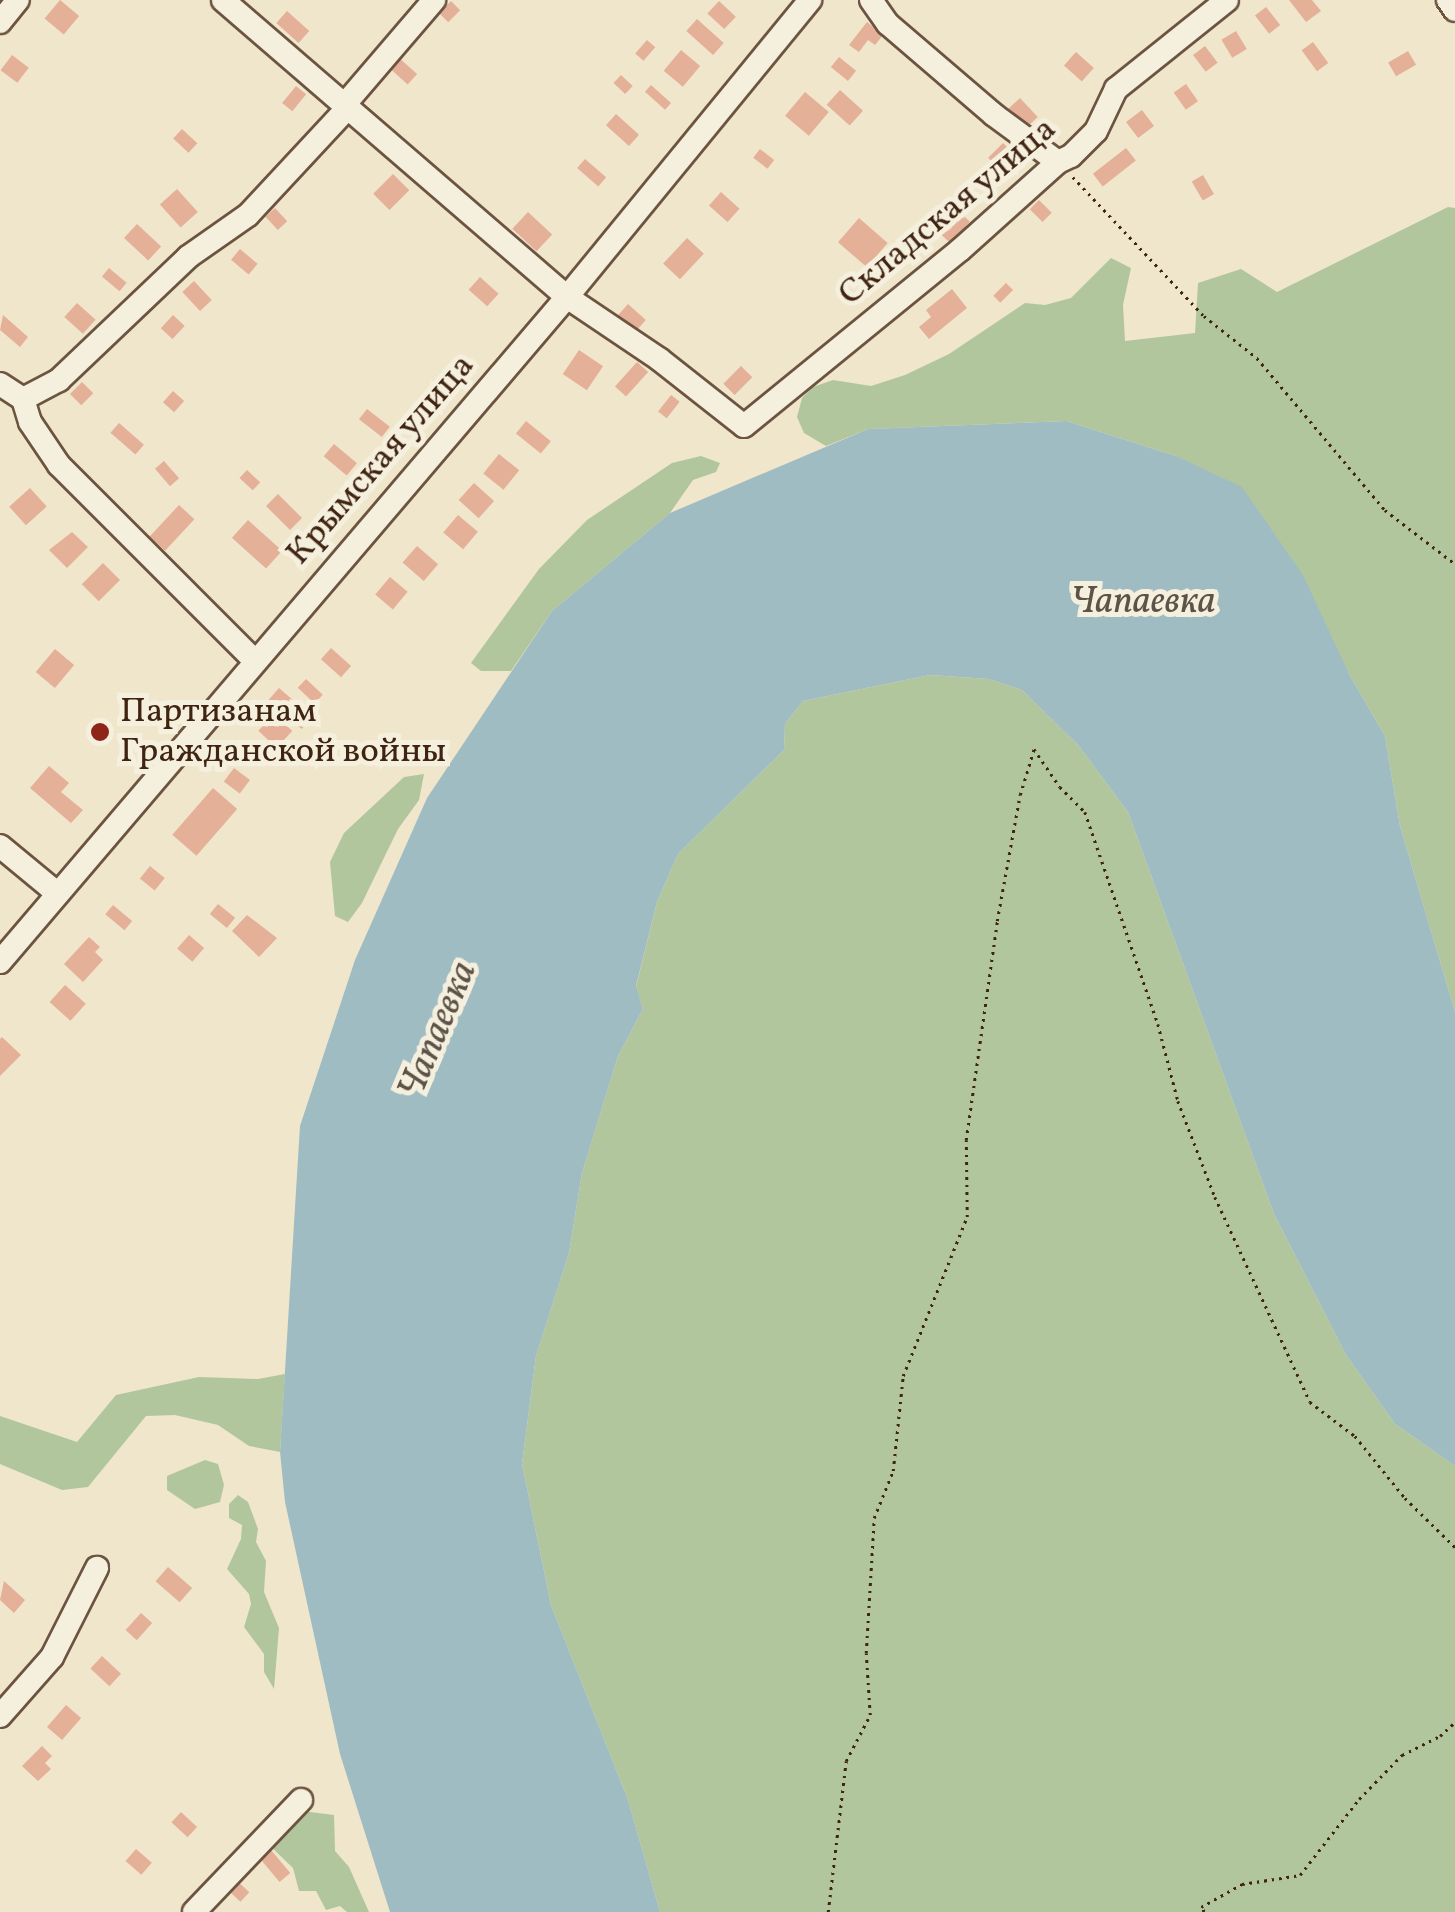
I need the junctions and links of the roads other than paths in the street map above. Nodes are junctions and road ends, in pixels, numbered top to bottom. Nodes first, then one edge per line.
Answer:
1 (18, 0) edge
2 (223, 0) edge
3 (434, 0) edge
4 (810, 0) edge
5 (871, 0) edge
6 (1227, 0) edge
7 (1448, 0) edge
8 (1455, 10) edge
9 (0, 22) edge
10 (345, 104) junction
11 (1058, 162) junction
12 (567, 297) junction
13 (0, 384) edge
14 (23, 399) junction
15 (254, 660) junction
16 (0, 846) edge
17 (58, 894) junction
18 (0, 962) edge
19 (97, 1568) dead end
20 (0, 1716) edge
21 (302, 1800) dead end
22 (194, 1912) edge

1 - 9 street
2 - 10 street
3 - 10 street
4 - 12 street, Крымская улица
5 - 11 street
6 - 11 street, Складская улица
7 - 8 street
10 - 12 street
10 - 14 street
11 - 12 street, Складская улица
12 - 15 street, Крымская улица
13 - 14 street
14 - 15 street
15 - 17 street, Крымская улица
16 - 17 street
17 - 18 street, Крымская улица
19 - 20 street
21 - 22 street

